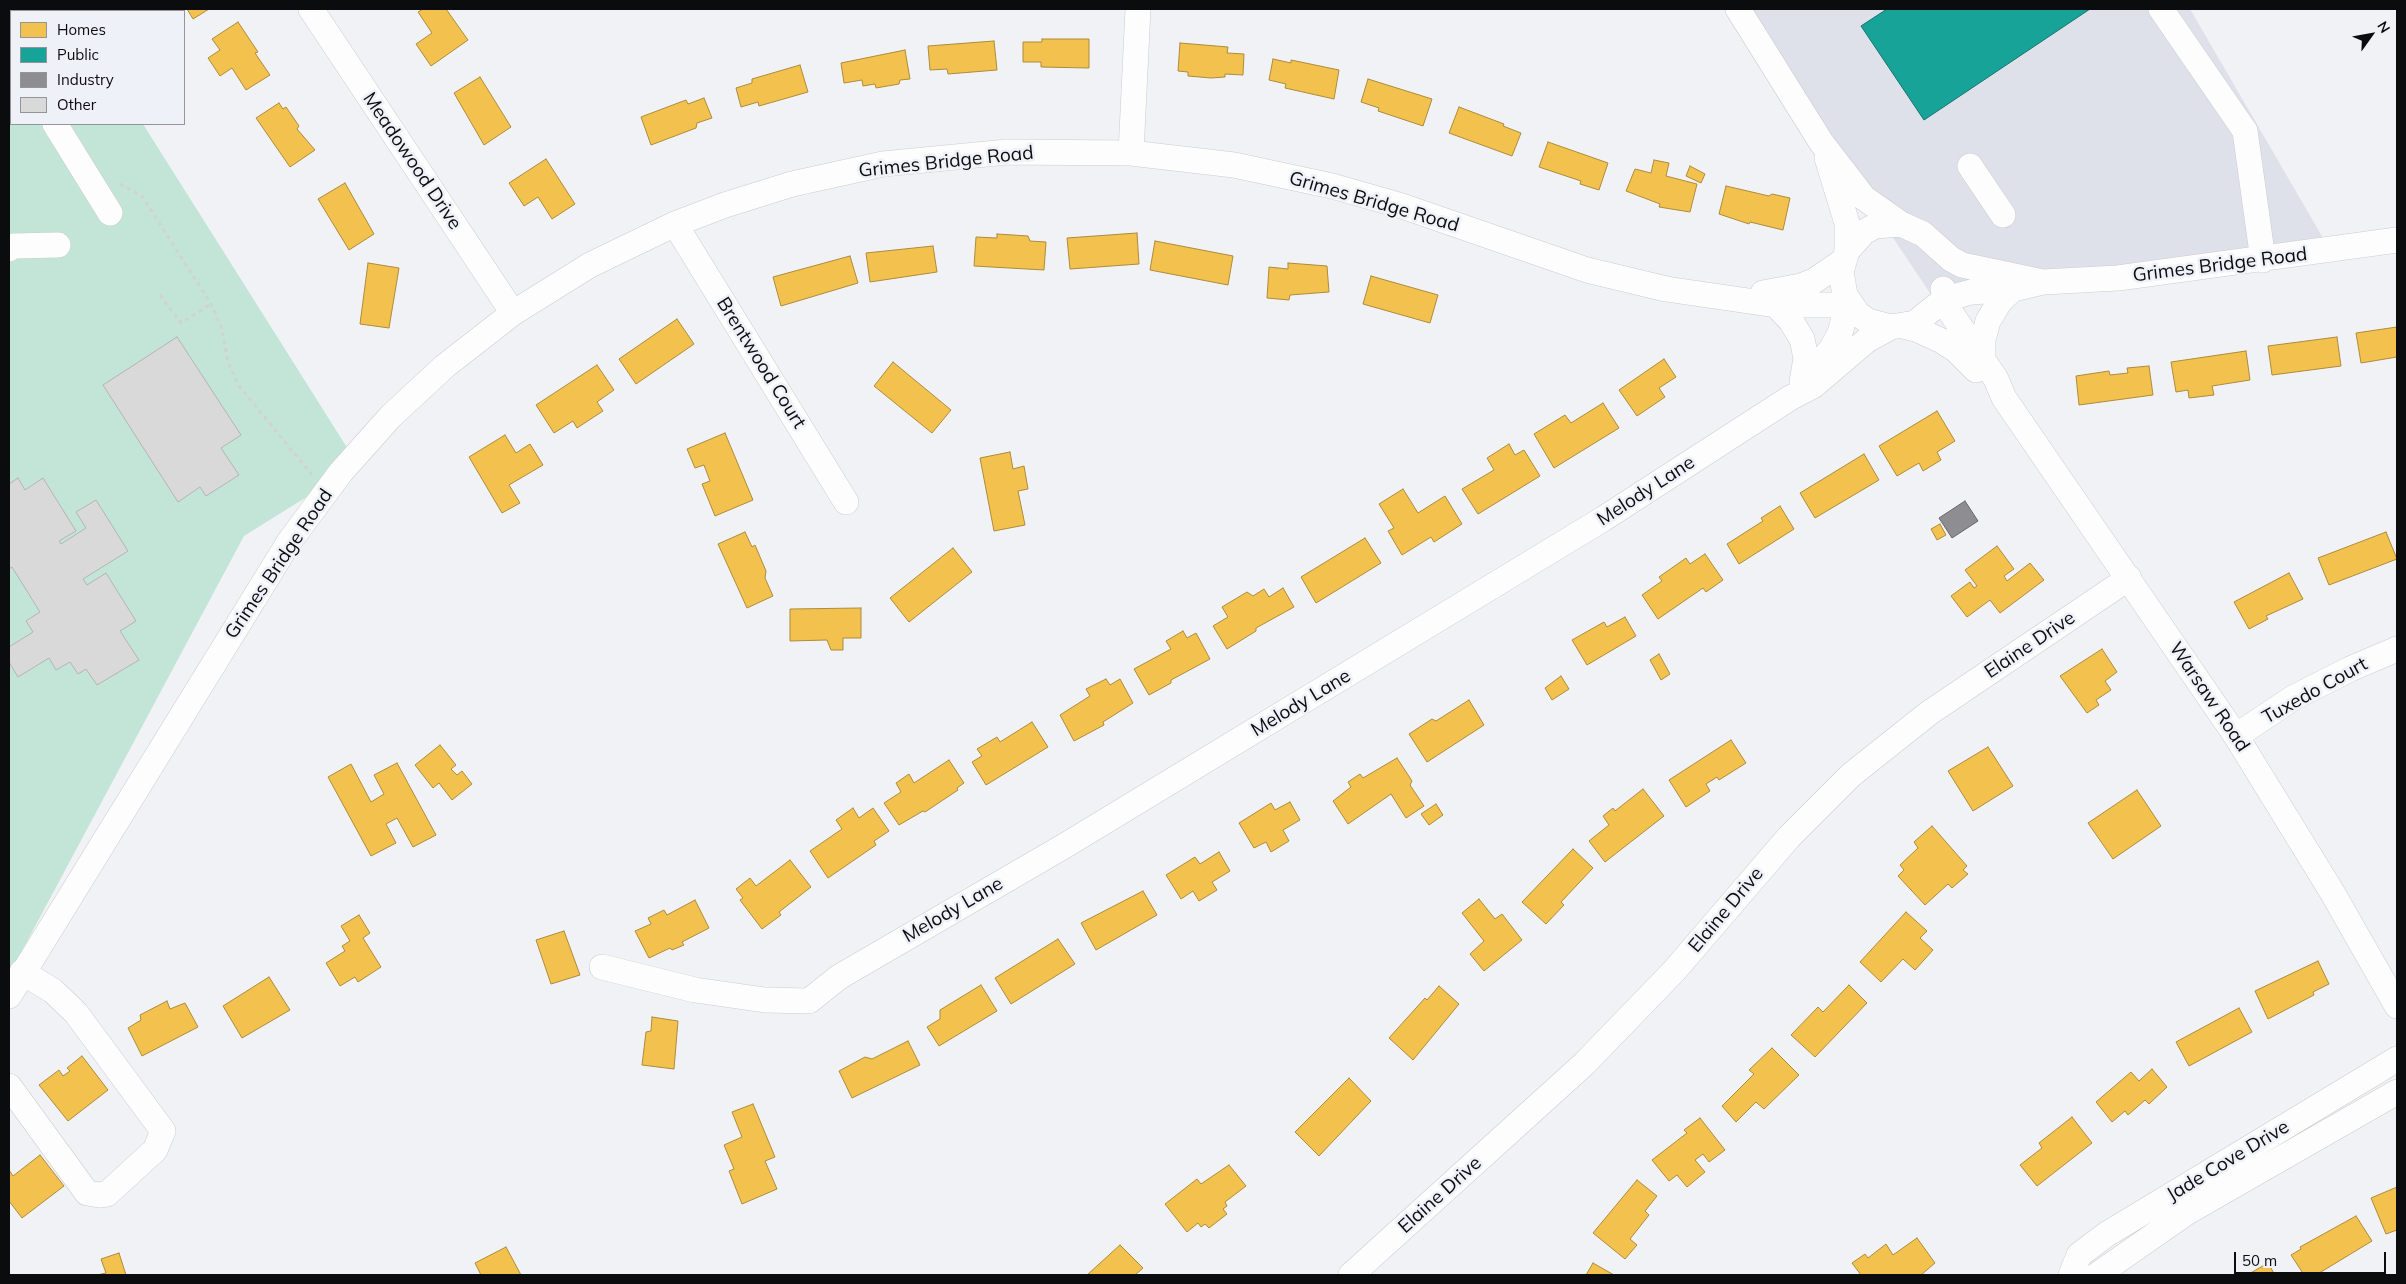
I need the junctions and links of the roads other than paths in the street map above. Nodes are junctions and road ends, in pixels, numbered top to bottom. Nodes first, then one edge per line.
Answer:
1 (311, 9) edge
2 (1138, 9) edge
3 (2160, 9) edge
4 (1743, 10) edge
5 (56, 125) edge
6 (1821, 142) junction
7 (1131, 153) junction
8 (1970, 166) dead end
9 (110, 213) dead end
10 (2003, 215) dead end
11 (675, 224) junction
12 (1901, 224) junction
13 (2397, 240) edge
14 (1932, 242) junction
15 (58, 245) dead end
16 (9, 249) edge
17 (1845, 256) junction
18 (2263, 260) junction
19 (2043, 282) junction
20 (2013, 288) junction
21 (1736, 298) junction
22 (1941, 298) junction
23 (1776, 305) junction
24 (1849, 306) junction
25 (513, 313) junction
26 (1897, 327) junction
27 (1983, 361) junction
28 (1796, 390) junction
29 (2004, 398) junction
30 (846, 502) dead end
31 (2129, 578) junction
32 (2397, 649) edge
33 (2236, 736) junction
34 (602, 967) dead end
35 (22, 972) junction
36 (9, 996) edge
37 (2397, 1006) edge
38 (2397, 1059) edge
39 (9, 1086) edge
40 (2397, 1092) edge
41 (2228, 1161) junction
42 (2240, 1182) junction
43 (2154, 1205) junction
44 (2167, 1226) junction
45 (1351, 1275) edge
46 (2071, 1275) edge
47 (2097, 1275) edge

1 - 25 street, Meadowood Drive
2 - 7 street
3 - 18 street
4 - 6 street
5 - 9 street
6 - 12 street
6 - 17 street
7 - 11 street, Grimes Bridge Road
7 - 21 street, Grimes Bridge Road
8 - 10 street
11 - 25 street, Grimes Bridge Road
11 - 30 street, Brentwood Court
12 - 14 street, Grimes Bridge Road
12 - 17 street, Grimes Bridge Road
13 - 18 street, Grimes Bridge Road
14 - 19 street, Grimes Bridge Road
14 - 22 street, Grimes Bridge Road
15 - 16 street
17 - 21 street, Grimes Bridge Road
17 - 24 street
18 - 19 street, Grimes Bridge Road
19 - 20 street, Grimes Bridge Road
20 - 22 street, Grimes Bridge Road
20 - 27 street
21 - 23 street, Grimes Bridge Road
22 - 26 street, Grimes Bridge Road
22 - 27 street, Warsaw Road
23 - 24 street, Grimes Bridge Road
23 - 28 street
24 - 26 street, Grimes Bridge Road
24 - 28 street, Melody Lane
25 - 35 street, Grimes Bridge Road
26 - 28 street, Melody Lane
26 - 29 street, Warsaw Road
27 - 29 street, Warsaw Road
28 - 34 street, Melody Lane
29 - 31 street, Warsaw Road
31 - 33 street, Warsaw Road
31 - 45 street, Elaine Drive
32 - 33 street, Tuxedo Court
33 - 37 street, Warsaw Road
35 - 36 street, Grimes Bridge Road
35 - 39 street
38 - 41 street, Jade Cove Drive
40 - 42 street, Jade Cove Drive
41 - 42 street
41 - 43 street, Jade Cove Drive
42 - 44 street, Jade Cove Drive
43 - 44 street
43 - 46 street, Jade Cove Drive
44 - 47 street, Jade Cove Drive

